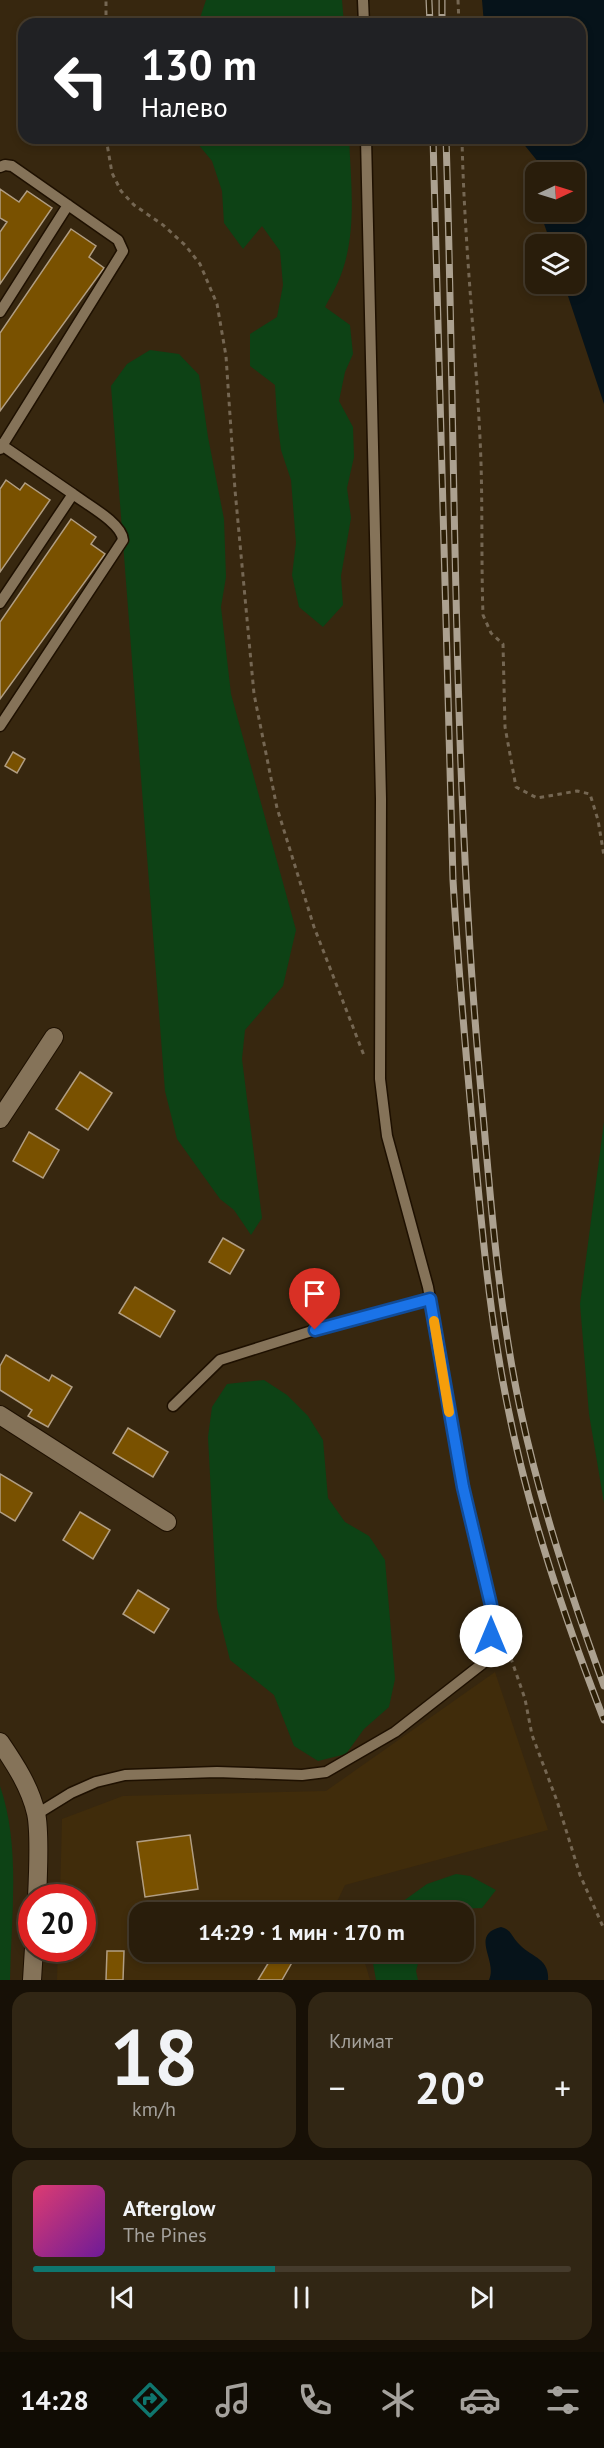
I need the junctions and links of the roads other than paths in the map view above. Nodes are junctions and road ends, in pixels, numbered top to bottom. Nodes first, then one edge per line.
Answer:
1 (363, 0) edge
2 (364, 18) edge
3 (366, 144) edge
4 (0, 167) edge
5 (68, 205) junction
6 (0, 312) edge
7 (1, 446) edge
8 (73, 494) junction
9 (0, 603) edge
10 (0, 726) edge
11 (54, 1036) dead end
12 (0, 1119) edge
13 (430, 1299) junction
14 (172, 1406) dead end
15 (0, 1415) edge
16 (167, 1522) dead end
17 (0, 1742) edge
18 (37, 1814) junction
19 (37, 1884) edge
20 (33, 1962) edge
21 (32, 1980) edge

1 - 2 lane
3 - 13 lane
4 - 5 lane
5 - 6 lane
5 - 7 lane
7 - 8 lane
8 - 9 lane
8 - 10 lane
11 - 12 street
13 - 14 lane
13 - 18 lane
15 - 16 street
17 - 18 street
18 - 19 street
20 - 21 street

